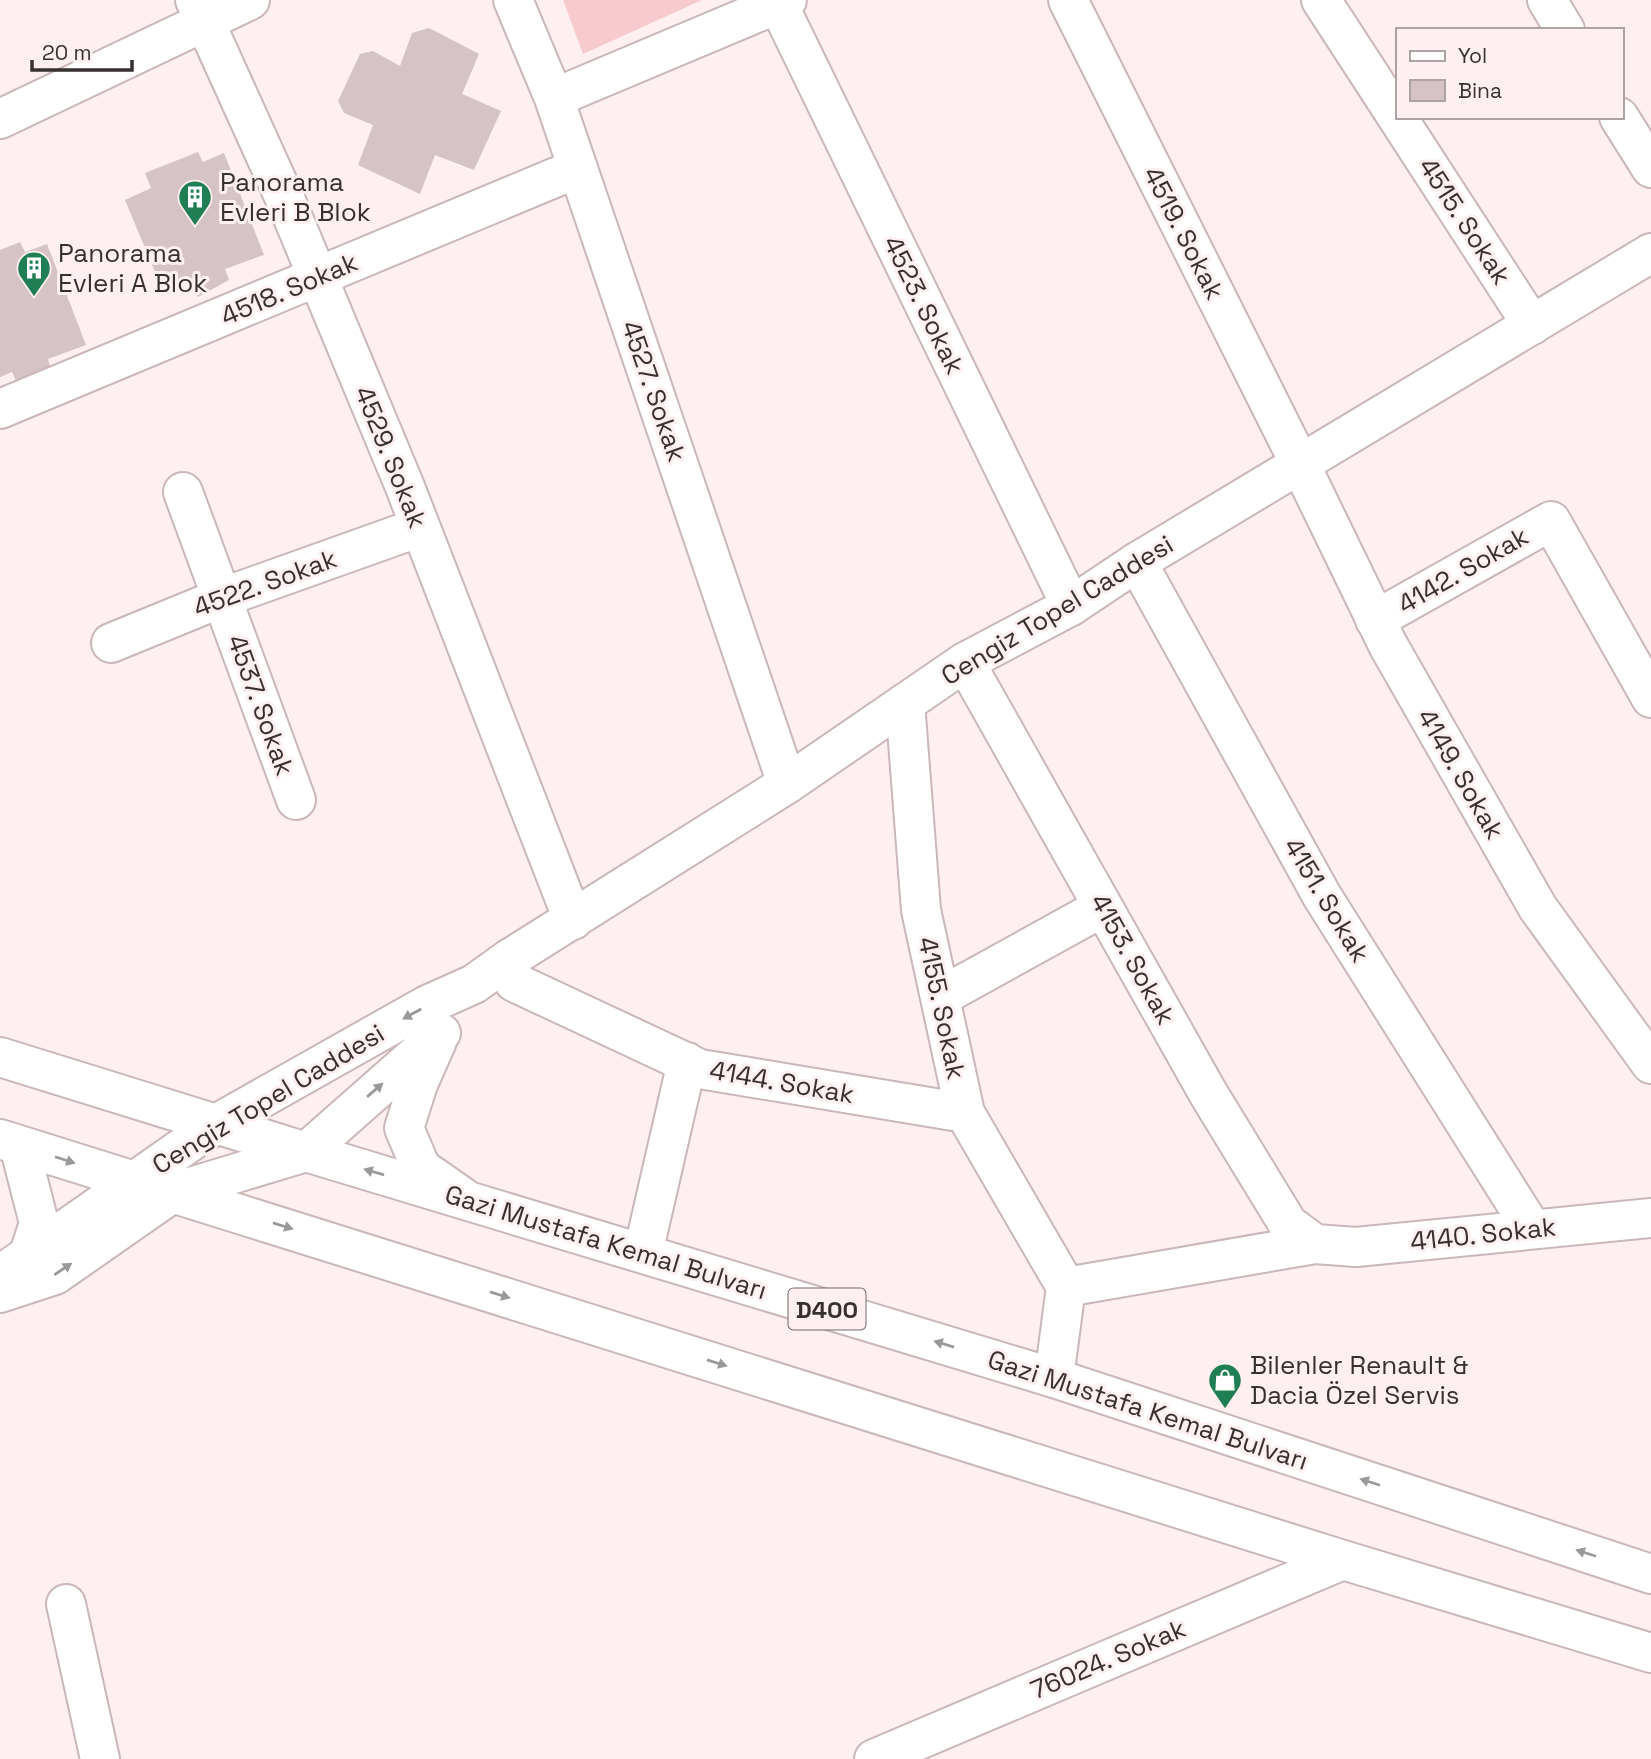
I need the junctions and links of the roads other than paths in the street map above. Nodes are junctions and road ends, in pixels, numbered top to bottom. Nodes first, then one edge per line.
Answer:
1 (250, 0) edge
2 (513, 0) edge
3 (1068, 0) edge
4 (1321, 0) edge
5 (1547, 0) edge
6 (782, 2) edge
7 (199, 11) edge
8 (1564, 28) edge
9 (554, 98) junction
10 (1396, 115) edge
11 (0, 119) edge
12 (1398, 119) edge
13 (1620, 119) edge
14 (578, 168) junction
15 (1651, 169) edge
16 (1651, 253) edge
17 (317, 277) junction
18 (1532, 325) junction
19 (0, 409) edge
20 (1301, 466) junction
21 (183, 492) dead end
22 (419, 527) junction
23 (1137, 562) junction
24 (221, 598) junction
25 (1071, 606) junction
26 (1376, 620) junction
27 (111, 642) dead end
28 (965, 662) junction
29 (1651, 698) edge
30 (905, 703) junction
31 (787, 784) junction
32 (296, 800) dead end
33 (1103, 907) junction
34 (573, 920) junction
35 (509, 959) junction
36 (474, 984) junction
37 (940, 997) junction
38 (441, 1033) junction
39 (0, 1057) edge
40 (687, 1062) junction
41 (1651, 1064) edge
42 (965, 1113) junction
43 (216, 1124) junction
44 (9, 1142) edge
45 (306, 1152) junction
46 (132, 1182) junction
47 (174, 1192) junction
48 (466, 1199) junction
49 (1651, 1218) edge
50 (1532, 1229) junction
51 (1315, 1244) junction
52 (643, 1253) junction
53 (14, 1265) edge
54 (1066, 1287) junction
55 (0, 1293) edge
56 (1054, 1378) junction
57 (1343, 1560) junction
58 (1651, 1574) edge
59 (66, 1604) dead end
60 (1651, 1653) edge
61 (100, 1759) edge
62 (874, 1759) edge

1 - 7 main road
2 - 9 main road, 4527. Sokak
3 - 20 main road, 4519. Sokak
4 - 10 main road, 4515. Sokak
5 - 8 main road
6 - 9 main road
6 - 25 main road, 4523. Sokak
7 - 11 main road
7 - 17 main road, 4529. Sokak
9 - 14 main road, 4527. Sokak
12 - 18 main road, 4515. Sokak
13 - 15 main road
14 - 17 main road, 4518. Sokak
14 - 31 main road, 4527. Sokak
16 - 18 main road, Cengiz Topel Caddesi
17 - 19 main road, 4518. Sokak
17 - 22 main road, 4529. Sokak
18 - 20 main road, Cengiz Topel Caddesi
20 - 23 main road, Cengiz Topel Caddesi
20 - 26 main road, 4149. Sokak
21 - 24 main road, 4537. Sokak
22 - 24 main road, 4522. Sokak
22 - 34 main road, 4529. Sokak
23 - 25 main road, Cengiz Topel Caddesi
23 - 50 main road, 4151. Sokak
24 - 27 main road, 4522. Sokak
24 - 32 main road, 4537. Sokak
25 - 28 main road, Cengiz Topel Caddesi
26 - 29 main road, 4142. Sokak
26 - 41 main road, 4149. Sokak
28 - 30 main road, Cengiz Topel Caddesi
28 - 33 main road, 4153. Sokak
30 - 31 main road, Cengiz Topel Caddesi
30 - 37 main road, 4155. Sokak
31 - 34 main road, Cengiz Topel Caddesi
33 - 37 main road
33 - 51 main road, 4153. Sokak
34 - 35 main road, Cengiz Topel Caddesi
35 - 36 main road, Cengiz Topel Caddesi
35 - 40 main road, 4144. Sokak
36 - 38 main road, Cengiz Topel Caddesi
36 -> 43 main road, Cengiz Topel Caddesi
37 - 42 main road, 4155. Sokak
45 -> 38 main road, Cengiz Topel Caddesi
38 - 48 main road, Cengiz Topel Caddesi
39 - 43 main road, Gazi Mustafa Kemal Bulvarı / D400
40 - 42 main road, 4144. Sokak
40 - 52 main road
42 - 54 main road, 4155. Sokak
43 - 45 main road, Gazi Mustafa Kemal Bulvarı / D400
43 - 46 main road, Cengiz Topel Caddesi
44 -> 46 main road
44 - 53 main road
45 - 47 main road, Cengiz Topel Caddesi
48 -> 45 main road, Gazi Mustafa Kemal Bulvarı / D400
46 - 47 main road
46 - 53 main road, Cengiz Topel Caddesi
55 -> 47 main road, Cengiz Topel Caddesi
47 -> 57 main road
48 - 52 main road, Gazi Mustafa Kemal Bulvarı / D400
49 - 50 main road, 4140. Sokak
50 - 51 main road, 4140. Sokak
51 - 54 main road
56 -> 52 main road, Gazi Mustafa Kemal Bulvarı / D400
54 - 56 main road
58 -> 56 main road, Gazi Mustafa Kemal Bulvarı / D400
57 - 60 main road
57 - 62 main road, 76024. Sokak
59 - 61 main road

